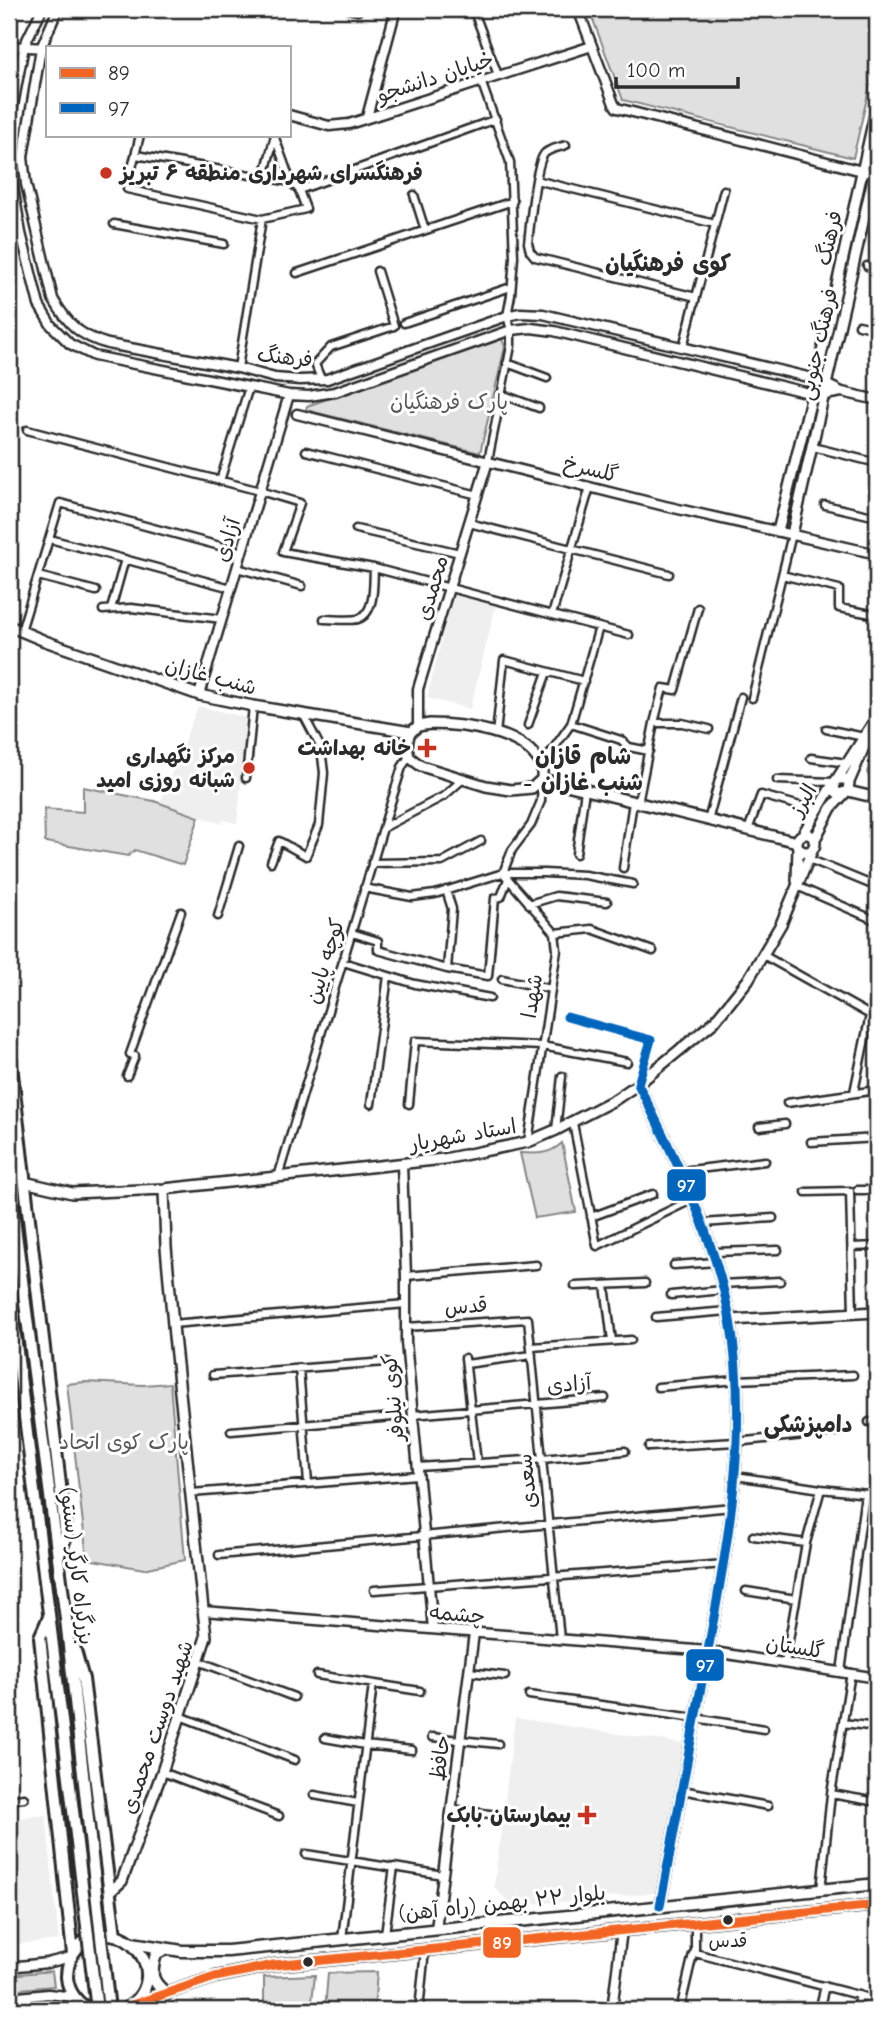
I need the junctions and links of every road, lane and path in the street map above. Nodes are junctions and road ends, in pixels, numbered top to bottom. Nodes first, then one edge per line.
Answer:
1 (41, 9) edge
2 (58, 9) edge
3 (348, 9) edge
4 (396, 9) edge
5 (473, 9) edge
6 (578, 9) edge
7 (358, 11) dead end
8 (9, 46) edge
9 (24, 46) junction
10 (592, 46) junction
11 (44, 48) edge
12 (498, 75) junction
13 (481, 81) junction
14 (877, 105) edge
15 (290, 115) edge
16 (367, 117) junction
17 (496, 120) junction
18 (9, 127) edge
19 (140, 136) edge
20 (274, 136) edge
21 (566, 145) dead end
22 (136, 155) junction
23 (877, 161) edge
24 (9, 164) edge
25 (862, 172) junction
26 (874, 174) junction
27 (264, 177) junction
28 (536, 180) junction
29 (291, 182) junction
30 (299, 190) junction
31 (724, 190) dead end
32 (414, 195) dead end
33 (513, 201) junction
34 (262, 219) junction
35 (114, 224) dead end
36 (715, 224) junction
37 (425, 230) junction
38 (224, 244) dead end
39 (867, 265) dead end
40 (877, 268) edge
41 (377, 271) dead end
42 (297, 273) dead end
43 (512, 287) junction
44 (696, 297) junction
45 (507, 316) junction
46 (404, 323) dead end
47 (859, 324) dead end
48 (877, 329) edge
49 (511, 330) junction
50 (640, 337) junction
51 (92, 340) junction
52 (683, 347) junction
53 (637, 351) junction
54 (86, 353) junction
55 (508, 363) junction
56 (238, 368) junction
57 (547, 377) dead end
58 (321, 379) junction
59 (816, 379) junction
60 (828, 383) junction
61 (249, 387) junction
62 (842, 392) junction
63 (501, 394) junction
64 (813, 394) junction
65 (289, 395) junction
66 (825, 395) junction
67 (877, 400) edge
68 (539, 408) dead end
69 (297, 414) dead end
70 (27, 430) dead end
71 (813, 447) junction
72 (306, 451) dead end
73 (488, 461) junction
74 (877, 463) edge
75 (220, 481) junction
76 (590, 487) junction
77 (260, 491) junction
78 (478, 495) junction
79 (825, 505) dead end
80 (877, 517) edge
81 (469, 523) junction
82 (356, 529) dead end
83 (778, 531) junction
84 (792, 534) junction
85 (50, 539) junction
86 (571, 550) junction
87 (242, 552) junction
88 (460, 553) junction
89 (877, 554) edge
90 (125, 559) junction
91 (237, 568) junction
92 (374, 568) junction
93 (669, 575) dead end
94 (782, 575) junction
95 (38, 576) junction
96 (302, 586) dead end
97 (231, 588) junction
98 (450, 589) junction
99 (96, 591) dead end
100 (698, 608) dead end
101 (552, 615) junction
102 (877, 615) edge
103 (222, 619) junction
104 (324, 619) dead end
105 (9, 626) edge
106 (600, 627) junction
107 (21, 631) junction
108 (629, 635) dead end
109 (547, 672) junction
110 (584, 681) junction
111 (199, 695) junction
112 (741, 697) dead end
113 (752, 698) dead end
114 (253, 706) junction
115 (303, 714) junction
116 (877, 716) edge
117 (654, 723) junction
118 (571, 724) junction
119 (528, 725) dead end
120 (414, 729) junction
121 (709, 729) dead end
122 (826, 729) dead end
123 (496, 734) junction
124 (864, 737) junction
125 (649, 751) junction
126 (410, 757) junction
127 (811, 758) dead end
128 (847, 763) junction
129 (542, 765) junction
130 (246, 778) dead end
131 (462, 779) junction
132 (542, 779) junction
133 (776, 779) dead end
134 (835, 781) junction
135 (848, 788) junction
136 (584, 790) junction
137 (873, 797) edge
138 (636, 803) junction
139 (818, 811) junction
140 (708, 821) junction
141 (383, 828) junction
142 (748, 830) junction
143 (481, 841) dead end
144 (799, 841) junction
145 (814, 844) junction
146 (239, 846) dead end
147 (576, 854) dead end
148 (809, 859) junction
149 (271, 862) dead end
150 (372, 863) junction
151 (623, 868) dead end
152 (505, 876) junction
153 (633, 884) dead end
154 (797, 886) junction
155 (877, 887) edge
156 (364, 888) junction
157 (446, 890) junction
158 (607, 902) dead end
159 (529, 904) junction
160 (181, 912) dead end
161 (218, 916) dead end
162 (877, 921) edge
163 (352, 933) junction
164 (555, 933) junction
165 (653, 951) dead end
166 (763, 955) junction
167 (343, 962) junction
168 (447, 969) junction
169 (388, 976) junction
170 (502, 979) dead end
171 (551, 989) junction
172 (490, 998) dead end
173 (568, 1017) dead end
174 (542, 1046) junction
175 (9, 1048) edge
176 (627, 1062) dead end
177 (127, 1076) dead end
178 (562, 1076) dead end
179 (638, 1084) junction
180 (877, 1090) edge
181 (854, 1092) junction
182 (787, 1103) dead end
183 (371, 1104) dead end
184 (409, 1104) dead end
185 (573, 1123) junction
186 (785, 1125) dead end
187 (759, 1127) dead end
188 (556, 1130) junction
189 (877, 1138) edge
190 (528, 1142) junction
191 (811, 1142) dead end
192 (765, 1161) dead end
193 (402, 1164) junction
194 (682, 1171) junction
195 (278, 1177) junction
196 (9, 1180) edge
197 (24, 1182) junction
198 (164, 1189) junction
199 (857, 1190) dead end
200 (877, 1190) edge
201 (806, 1192) dead end
202 (653, 1194) dead end
203 (693, 1199) junction
204 (591, 1217) junction
205 (773, 1218) dead end
206 (703, 1223) junction
207 (877, 1246) edge
208 (852, 1247) junction
209 (778, 1250) dead end
210 (714, 1257) junction
211 (536, 1265) dead end
212 (674, 1265) dead end
213 (406, 1276) junction
214 (780, 1281) dead end
215 (645, 1283) dead end
216 (605, 1285) junction
217 (9, 1286) edge
218 (575, 1286) dead end
219 (722, 1287) junction
220 (671, 1295) dead end
221 (406, 1304) junction
222 (877, 1312) edge
223 (853, 1314) junction
224 (729, 1315) junction
225 (656, 1317) dead end
226 (528, 1319) joint
227 (173, 1324) junction
228 (406, 1327) junction
229 (631, 1340) dead end
230 (612, 1341) junction
231 (531, 1347) junction
232 (532, 1355) junction
233 (386, 1362) dead end
234 (299, 1368) junction
235 (213, 1375) dead end
236 (853, 1375) dead end
237 (737, 1380) junction
238 (658, 1387) dead end
239 (605, 1398) dead end
240 (537, 1404) junction
241 (471, 1410) junction
242 (413, 1415) junction
243 (393, 1417) dead end
244 (869, 1422) dead end
245 (877, 1423) edge
246 (304, 1425) junction
247 (231, 1431) dead end
248 (843, 1431) dead end
249 (736, 1442) junction
250 (649, 1447) dead end
251 (625, 1451) dead end
252 (542, 1459) junction
253 (477, 1463) junction
254 (418, 1471) junction
255 (736, 1476) junction
256 (308, 1483) junction
257 (821, 1489) junction
258 (191, 1493) junction
259 (865, 1494) junction
260 (877, 1495) edge
261 (732, 1507) junction
262 (549, 1524) junction
263 (424, 1536) junction
264 (753, 1536) dead end
265 (806, 1543) junction
266 (219, 1555) dead end
267 (58, 1560) junction
268 (724, 1564) junction
269 (554, 1577) junction
270 (429, 1587) junction
271 (374, 1590) dead end
272 (746, 1591) dead end
273 (796, 1599) junction
274 (203, 1611) junction
275 (50, 1614) junction
276 (65, 1619) junction
277 (433, 1629) junction
278 (474, 1633) junction
279 (560, 1639) junction
280 (708, 1651) junction
281 (198, 1661) junction
282 (785, 1663) junction
283 (469, 1672) junction
284 (841, 1672) junction
285 (851, 1674) junction
286 (317, 1675) dead end
287 (505, 1676) dead end
288 (877, 1678) edge
289 (373, 1684) junction
290 (420, 1691) dead end
291 (529, 1695) dead end
292 (294, 1697) dead end
293 (180, 1716) junction
294 (695, 1718) junction
295 (843, 1723) junction
296 (877, 1727) edge
297 (764, 1729) dead end
298 (432, 1737) dead end
299 (325, 1738) dead end
300 (460, 1740) junction
301 (498, 1744) dead end
302 (365, 1745) junction
303 (412, 1750) dead end
304 (295, 1760) dead end
305 (162, 1772) junction
306 (682, 1790) junction
307 (831, 1794) junction
308 (314, 1795) dead end
309 (24, 1798) dead end
310 (9, 1800) edge
311 (877, 1802) edge
312 (358, 1803) junction
313 (768, 1806) dead end
314 (451, 1809) junction
315 (497, 1815) dead end
316 (279, 1816) dead end
317 (306, 1854) dead end
318 (351, 1861) junction
319 (392, 1867) junction
320 (443, 1875) junction
321 (877, 1884) edge
322 (65, 1886) junction
323 (821, 1889) junction
324 (110, 1892) junction
325 (877, 1905) edge
326 (660, 1906) junction
327 (695, 1923) junction
328 (436, 1929) junction
329 (622, 1930) junction
330 (384, 1934) junction
331 (115, 1935) junction
332 (342, 1939) junction
333 (132, 1942) junction
334 (165, 1948) junction
335 (425, 1950) junction
336 (695, 1953) junction
337 (72, 1955) junction
338 (9, 1967) edge
339 (825, 1986) junction
340 (167, 1994) junction
341 (859, 1995) junction
342 (9, 1998) edge
343 (877, 2000) edge
344 (77, 2003) edge
345 (128, 2008) edge
346 (94, 2010) edge
347 (110, 2010) edge
348 (419, 2010) edge
349 (612, 2010) edge
350 (680, 2010) edge
351 (819, 2010) edge
352 (856, 2010) edge

1 - 9 street
2 - 11 street, فرهنگ
3 - 7 street
4 - 16 street
5 - 12 street
6 - 10 street
8 - 9 street
9 - 11 street
9 - 18 street
10 - 12 street, خیابان دانشجو
10 - 25 street
11 - 51 street, فرهنگ
12 - 13 street, خیابان دانشجو
13 - 16 street, خیابان دانشجو
13 - 17 street
14 - 25 main road, فرهنگ
15 - 16 street, خیابان دانشجو
17 - 30 street
17 - 33 street
19 - 22 street
20 - 27 street
20 - 29 street
21 - 28 street
22 - 27 street
22 - 34 street
23 - 26 main road, فرهنگ جنوبی
24 - 54 street, فرهنگ
25 - 26 street
25 - 59 main road, فرهنگ
26 - 60 main road, فرهنگ جنوبی
27 - 29 street
28 - 36 street
28 - 44 street
29 - 30 street
30 - 34 street
31 - 36 street
32 - 37 street
33 - 37 street
33 - 43 street
34 - 56 street
35 - 38 street
36 - 44 street
37 - 42 street
39 - 40 street
41 - 58 street
43 - 45 street
43 - 46 street
44 - 52 street
45 - 49 street
45 - 50 street, فرهنگ
45 - 58 street, فرهنگ
47 - 48 street
49 - 53 street, فرهنگ
49 - 55 street
49 - 65 street, فرهنگ
50 - 52 street, فرهنگ
50 - 53 street
51 - 54 street
51 - 56 street, فرهنگ
52 - 59 street, فرهنگ
53 - 64 street, فرهنگ
54 - 61 street, فرهنگ
55 - 57 street
55 - 63 street
56 - 58 street, فرهنگ
59 - 60 street, فرهنگ
59 - 64 main road, فرهنگ
60 - 62 street, فرهنگ
60 - 66 main road, فرهنگ جنوبی
61 - 65 street, فرهنگ
61 - 75 street
62 - 66 street, فرهنگ
62 - 67 street
63 - 68 street
63 - 73 street
64 - 66 street, فرهنگ
64 - 83 main road, فرهنگ
65 - 77 street, آزادی
66 - 71 main road, فرهنگ جنوبی
69 - 73 street, گلسرخ
70 - 75 street
71 - 74 street
71 - 84 main road, فرهنگ جنوبی
72 - 78 street
73 - 76 street, گلسرخ
73 - 78 street, محمدی
75 - 77 street
76 - 83 street, گلسرخ
76 - 86 street
77 - 87 street, آزادی
77 - 92 street
78 - 81 street, محمدی
79 - 80 street
81 - 86 street
81 - 88 street, محمدی
82 - 88 street
83 - 84 street, گلسرخ
84 - 89 street, گلسرخ
84 - 94 street
85 - 87 street
85 - 90 street
85 - 95 street
86 - 93 street
86 - 101 street
87 - 91 street, آزادی
88 - 98 street, محمدی
90 - 97 street
90 - 103 street
91 - 96 street
91 - 97 street, آزادی
92 - 98 street
92 - 104 street
94 - 102 street
94 - 113 street
95 - 99 street
95 - 107 street
97 - 103 street, آزادی
98 - 101 street
98 - 120 street, محمدی
100 - 117 street
101 - 106 street
103 - 111 street, آزادی
105 - 107 main road, شنب غازان
106 - 108 street
106 - 110 street
107 - 111 main road, شنب غازان
109 - 110 street
109 - 119 street
109 - 123 street
110 - 118 street
111 - 114 main road, شنب غازان
112 - 140 street
114 - 115 main road, شنب غازان
114 - 130 street
115 - 120 main road, شنب غازان
115 - 149 street
116 - 124 main road, البرز
116 - 135 main road, البرز
117 - 121 street
117 - 125 street
118 - 125 street
118 - 129 street
120 - 123 main road, شنب غازان
120 - 126 main road
122 - 124 street
123 - 129 main road, شنب غازان
124 - 128 main road, البرز
125 - 138 street
126 - 131 main road
126 - 141 street, کوچه پایین
127 - 128 street
128 - 134 main road, البرز
129 - 132 main road
131 - 132 main road
131 - 141 street
132 - 136 main road
132 - 152 street
133 - 134 street
134 - 135 main road
134 - 135 main road
134 - 139 main road, البرز
135 - 137 main road
135 - 145 main road, البرز
136 - 138 main road
136 - 147 street
138 - 140 main road
138 - 151 street
139 - 142 street
139 - 144 main road, البرز
140 - 142 main road
141 - 150 street, کوچه پایین
142 - 144 main road
143 - 150 street
144 - 145 main road
144 - 145 main road
144 - 154 main road, استاد شهریار
145 - 148 main road, استاد شهریار
146 - 161 street
148 - 154 main road, استاد شهریار
148 - 155 street
150 - 156 street, کوچه پایین
152 - 153 street
152 - 157 street
152 - 159 street
152 - 168 street
154 - 162 street
154 - 166 main road, استاد شهریار
156 - 157 street
156 - 163 street, کوچه پایین
157 - 168 street
158 - 159 street
159 - 164 street
160 - 177 street
163 - 167 street, کوچه پایین
163 - 168 street
164 - 165 street
164 - 171 street, شهدا
166 - 179 main road, استاد شهریار
166 - 181 street
167 - 169 street
167 - 195 street, کوچه پایین
169 - 172 street
169 - 183 street
170 - 171 street
171 - 174 street, شهدا
173 - 179 street
174 - 176 street
174 - 184 street
174 - 190 street, شهدا
175 - 197 highway
178 - 188 street
179 - 185 main road, استاد شهریار
179 - 194 main road
180 - 181 street
181 - 182 street
185 - 188 main road, استاد شهریار
185 - 204 street
186 - 187 street
188 - 190 main road, استاد شهریار
189 - 191 street
190 - 193 main road, استاد شهریار
192 - 194 street
193 - 195 main road, استاد شهریار
193 - 213 street, کوی نیلوفر
194 - 203 main road
195 - 198 main road, استاد شهریار
196 - 267 highway, بزرگراه کارگر (سنتو)
197 - 198 main road, استاد شهریار
197 - 267 highway
198 - 227 main road, شهید دوست محمدی
199 - 200 street
201 - 208 street
202 - 204 street
203 - 204 street
203 - 206 main road
205 - 206 street
206 - 210 main road
207 - 208 street
208 - 223 street
209 - 210 street
210 - 212 street
210 - 219 main road
211 - 213 street
213 - 221 street, کوی نیلوفر
214 - 219 street
215 - 216 street
216 - 218 street
216 - 230 street
217 - 275 highway, بزرگراه کارگر (سنتو)
219 - 220 street
219 - 224 main road
221 - 227 street
221 - 228 street, کوی نیلوفر
222 - 223 main road
223 - 224 main road
224 - 225 street
224 - 237 main road
226 - 228 street, قدس
226 - 231 street, سعدی
227 - 258 main road, شهید دوست محمدی
228 - 242 street, کوی نیلوفر
229 - 230 street
230 - 231 street
231 - 232 street, سعدی
232 - 240 street, سعدی
232 - 241 street
233 - 234 street
234 - 235 street
234 - 246 street
236 - 237 street
237 - 238 street
237 - 249 main road
239 - 240 street, آزادی
240 - 241 street, آزادی
240 - 252 street, سعدی
241 - 242 street, آزادی
241 - 253 street
242 - 254 street, کوی نیلوفر
243 - 246 street
244 - 245 street
246 - 247 street
246 - 256 street
248 - 249 street
249 - 250 street
249 - 255 main road
251 - 252 street
252 - 253 street
252 - 262 street, سعدی
253 - 254 street
254 - 256 street
254 - 263 street, کوی نیلوفر
255 - 257 street
255 - 261 main road
256 - 258 street
257 - 259 street
257 - 265 street
258 - 274 main road, شهید دوست محمدی
259 - 260 street
259 - 284 street
261 - 262 street
261 - 268 main road
262 - 263 street
262 - 269 street, سعدی
263 - 266 street
263 - 270 street, کوی نیلوفر
264 - 265 street
265 - 273 street
267 - 276 highway, بزرگراه کارگر (سنتو)
268 - 269 street
268 - 280 main road
269 - 270 street
269 - 279 street, سعدی
270 - 271 street
270 - 277 street, کوی نیلوفر
272 - 273 street
273 - 282 street
274 - 277 street, چشمه
274 - 281 main road, شهید دوست محمدی
275 - 322 highway
275 - 346 highway, بزرگراه کارگر (سنتو), bridge
276 - 324 highway
276 - 347 highway, بزرگراه کارگر (سنتو), bridge
277 - 278 street, چشمه
278 - 279 street, چشمه
278 - 283 street, حافظ
279 - 280 street, چشمه
280 - 282 street, گلستان
280 - 294 main road
281 - 292 street
281 - 293 main road, شهید دوست محمدی
282 - 284 street, گلستان
283 - 287 street
283 - 300 street, حافظ
284 - 285 street, گلستان
285 - 288 street, گلستان
285 - 295 street
286 - 289 street
289 - 290 street
289 - 302 street
291 - 294 street
293 - 304 street
293 - 305 main road, شهید دوست محمدی
294 - 297 street
294 - 306 main road
295 - 296 street
295 - 307 street
298 - 300 street
299 - 302 street
300 - 301 street
300 - 314 street, حافظ
302 - 303 street
302 - 312 street
305 - 316 street
305 - 324 main road, شهید دوست محمدی
306 - 313 street
306 - 326 main road
307 - 311 street
307 - 323 street
308 - 312 street
309 - 310 street
312 - 318 street
314 - 315 street
314 - 320 street, حافظ
317 - 318 street
318 - 319 street
318 - 332 street
319 - 320 street
319 - 330 street
320 - 328 street, حافظ
321 - 323 main road, بلوار ۲۲ بهمن (راه آهن)
322 - 324 highway
322 - 337 highway
323 - 326 main road, بلوار ۲۲ بهمن (راه آهن)
324 - 331 highway
325 - 327 main road, بلوار ۲۲ بهمن (راه آهن)
326 - 328 main road, بلوار ۲۲ بهمن (راه آهن)
327 - 329 main road, بلوار ۲۲ بهمن (راه آهن)
327 - 336 street
328 - 330 main road, بلوار ۲۲ بهمن (راه آهن)
329 - 335 main road, بلوار ۲۲ بهمن (راه آهن)
329 - 349 street
330 - 332 main road, بلوار ۲۲ بهمن (راه آهن)
331 - 333 highway
331 - 337 highway
332 - 334 main road, بلوار ۲۲ بهمن (راه آهن)
333 - 334 main road, بلوار ۲۲ بهمن (راه آهن)
333 - 345 highway
334 - 340 main road
335 - 340 main road, بلوار ۲۲ بهمن (راه آهن)
335 - 348 street
336 - 339 street
336 - 350 street
337 - 338 street
337 - 344 highway
339 - 341 street
339 - 351 street
340 - 345 main road, بلوار ۲۲ بهمن (راه آهن)
341 - 343 street
341 - 352 street
342 - 344 street
344 - 346 highway

